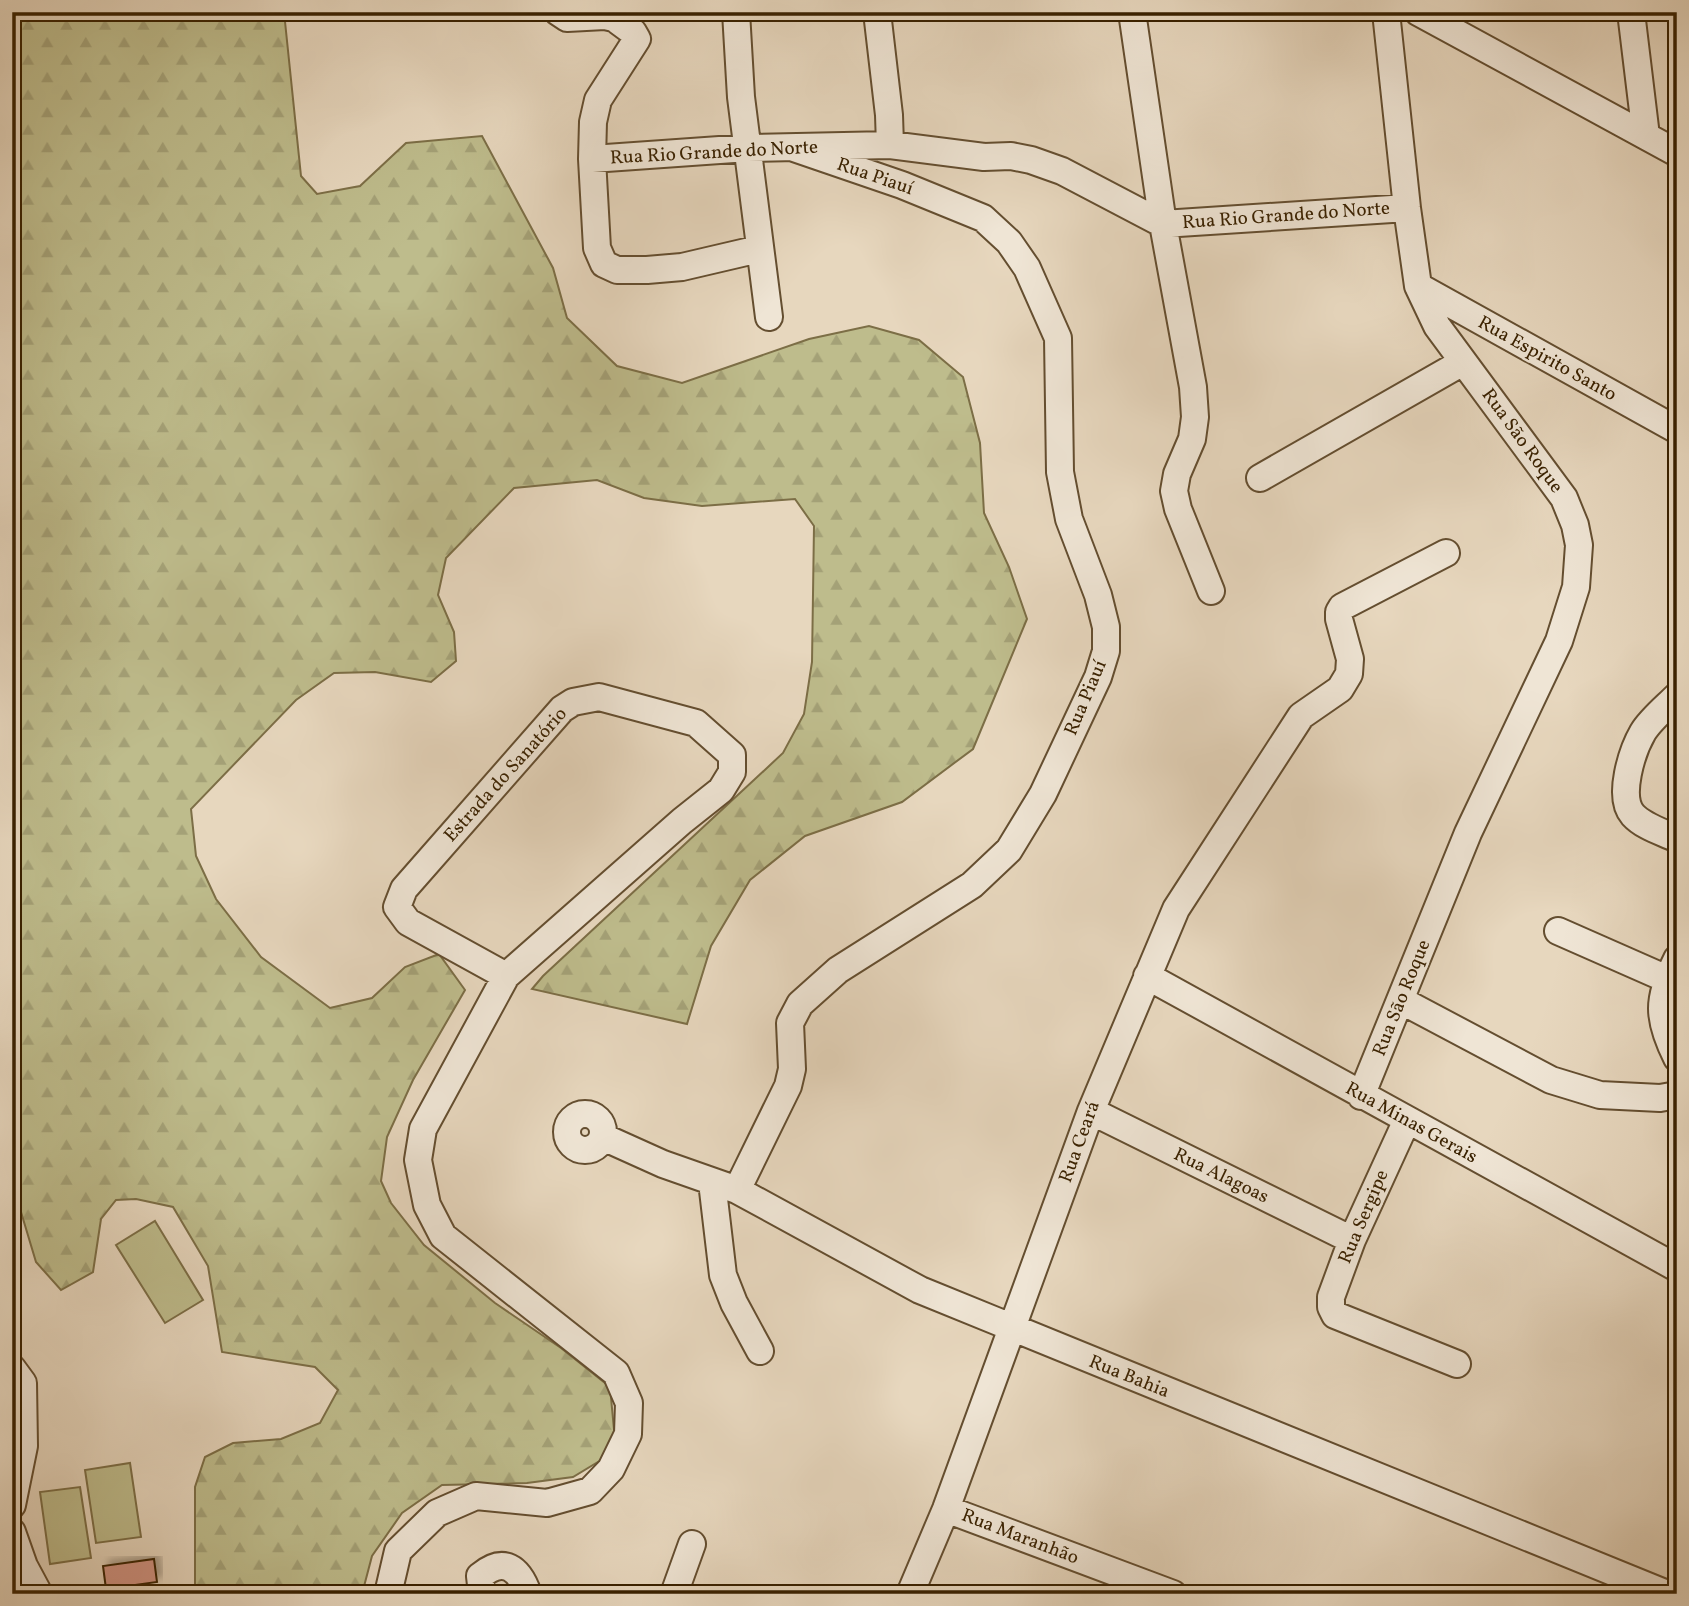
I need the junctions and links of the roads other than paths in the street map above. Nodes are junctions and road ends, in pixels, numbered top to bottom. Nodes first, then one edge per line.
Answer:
1 (558, 12) edge
2 (736, 12) edge
3 (877, 12) edge
4 (1132, 12) edge
5 (1386, 12) edge
6 (1418, 12) edge
7 (1631, 12) edge
8 (1646, 136) junction
9 (890, 145) junction
10 (748, 148) junction
11 (794, 148) junction
12 (1677, 153) edge
13 (592, 159) junction
14 (1407, 208) junction
15 (1163, 224) junction
16 (759, 249) junction
17 (1419, 286) junction
18 (769, 317) dead end
19 (1463, 362) junction
20 (1677, 430) edge
21 (1260, 478) dead end
22 (1446, 553) dead end
23 (1211, 591) dead end
24 (1672, 708) edge
25 (1677, 839) edge
26 (1558, 930) dead end
27 (1672, 969) edge
28 (506, 976) junction
29 (1147, 976) junction
30 (1402, 1001) junction
31 (1677, 1058) edge
32 (1677, 1095) edge
33 (1362, 1096) junction
34 (1091, 1111) junction
35 (1407, 1120) junction
36 (603, 1137) dead end
37 (712, 1182) junction
38 (737, 1190) junction
39 (1352, 1240) junction
40 (1677, 1268) edge
41 (1013, 1329) junction
42 (760, 1352) dead end
43 (1457, 1364) dead end
44 (12, 1368) edge
45 (12, 1505) edge
46 (946, 1509) junction
47 (12, 1532) edge
48 (692, 1544) dead end
49 (12, 1580) edge
50 (1127, 1586) edge
51 (38, 1594) edge
52 (388, 1594) edge
53 (482, 1594) edge
54 (528, 1594) edge
55 (674, 1594) edge
56 (911, 1594) edge
57 (1173, 1594) edge
58 (1667, 1594) edge

1 - 13 street
2 - 10 street
3 - 9 street
4 - 15 street
5 - 14 street, Rua São Roque
6 - 8 street
7 - 8 street
8 - 12 street
9 - 11 street, Rua Rio Grande do Norte
9 - 15 street, Rua Rio Grande do Norte
10 - 11 street, Rua Rio Grande do Norte
10 - 13 street, Rua Rio Grande do Norte
10 - 16 street
11 - 38 street, Rua Piauí
13 - 16 street
14 - 15 street, Rua Rio Grande do Norte
14 - 17 street, Rua São Roque
15 - 23 street
16 - 18 street
17 - 19 street, Rua São Roque
17 - 20 street, Rua Espirito Santo
19 - 21 street
19 - 30 street, Rua São Roque
22 - 29 street, Rua Ceará
24 - 25 street
26 - 27 street
27 - 31 street
28 - 28 street, Estrada do Sanatório
28 - 52 street, Estrada do Sanatório
29 - 33 street, Rua Minas Gerais
29 - 34 street, Rua Ceará
30 - 32 street
30 - 33 street, Rua São Roque
33 - 35 street, Rua Minas Gerais
34 - 39 street, Rua Alagoas
34 - 41 street, Rua Ceará
35 - 39 street, Rua Sergipe
35 - 40 street, Rua Minas Gerais
36 - 37 street, Rua Bahia
37 - 38 street, Rua Bahia
37 - 42 street
38 - 41 street, Rua Bahia
39 - 43 street, Rua Sergipe
41 - 46 street, Rua Ceará
41 - 58 street, Rua Bahia
44 - 45 street
46 - 50 street, Rua Maranhão
46 - 56 street, Rua Ceará
47 - 51 street
48 - 55 street
49 - 51 street
50 - 57 street, Rua Maranhão
53 - 54 street

